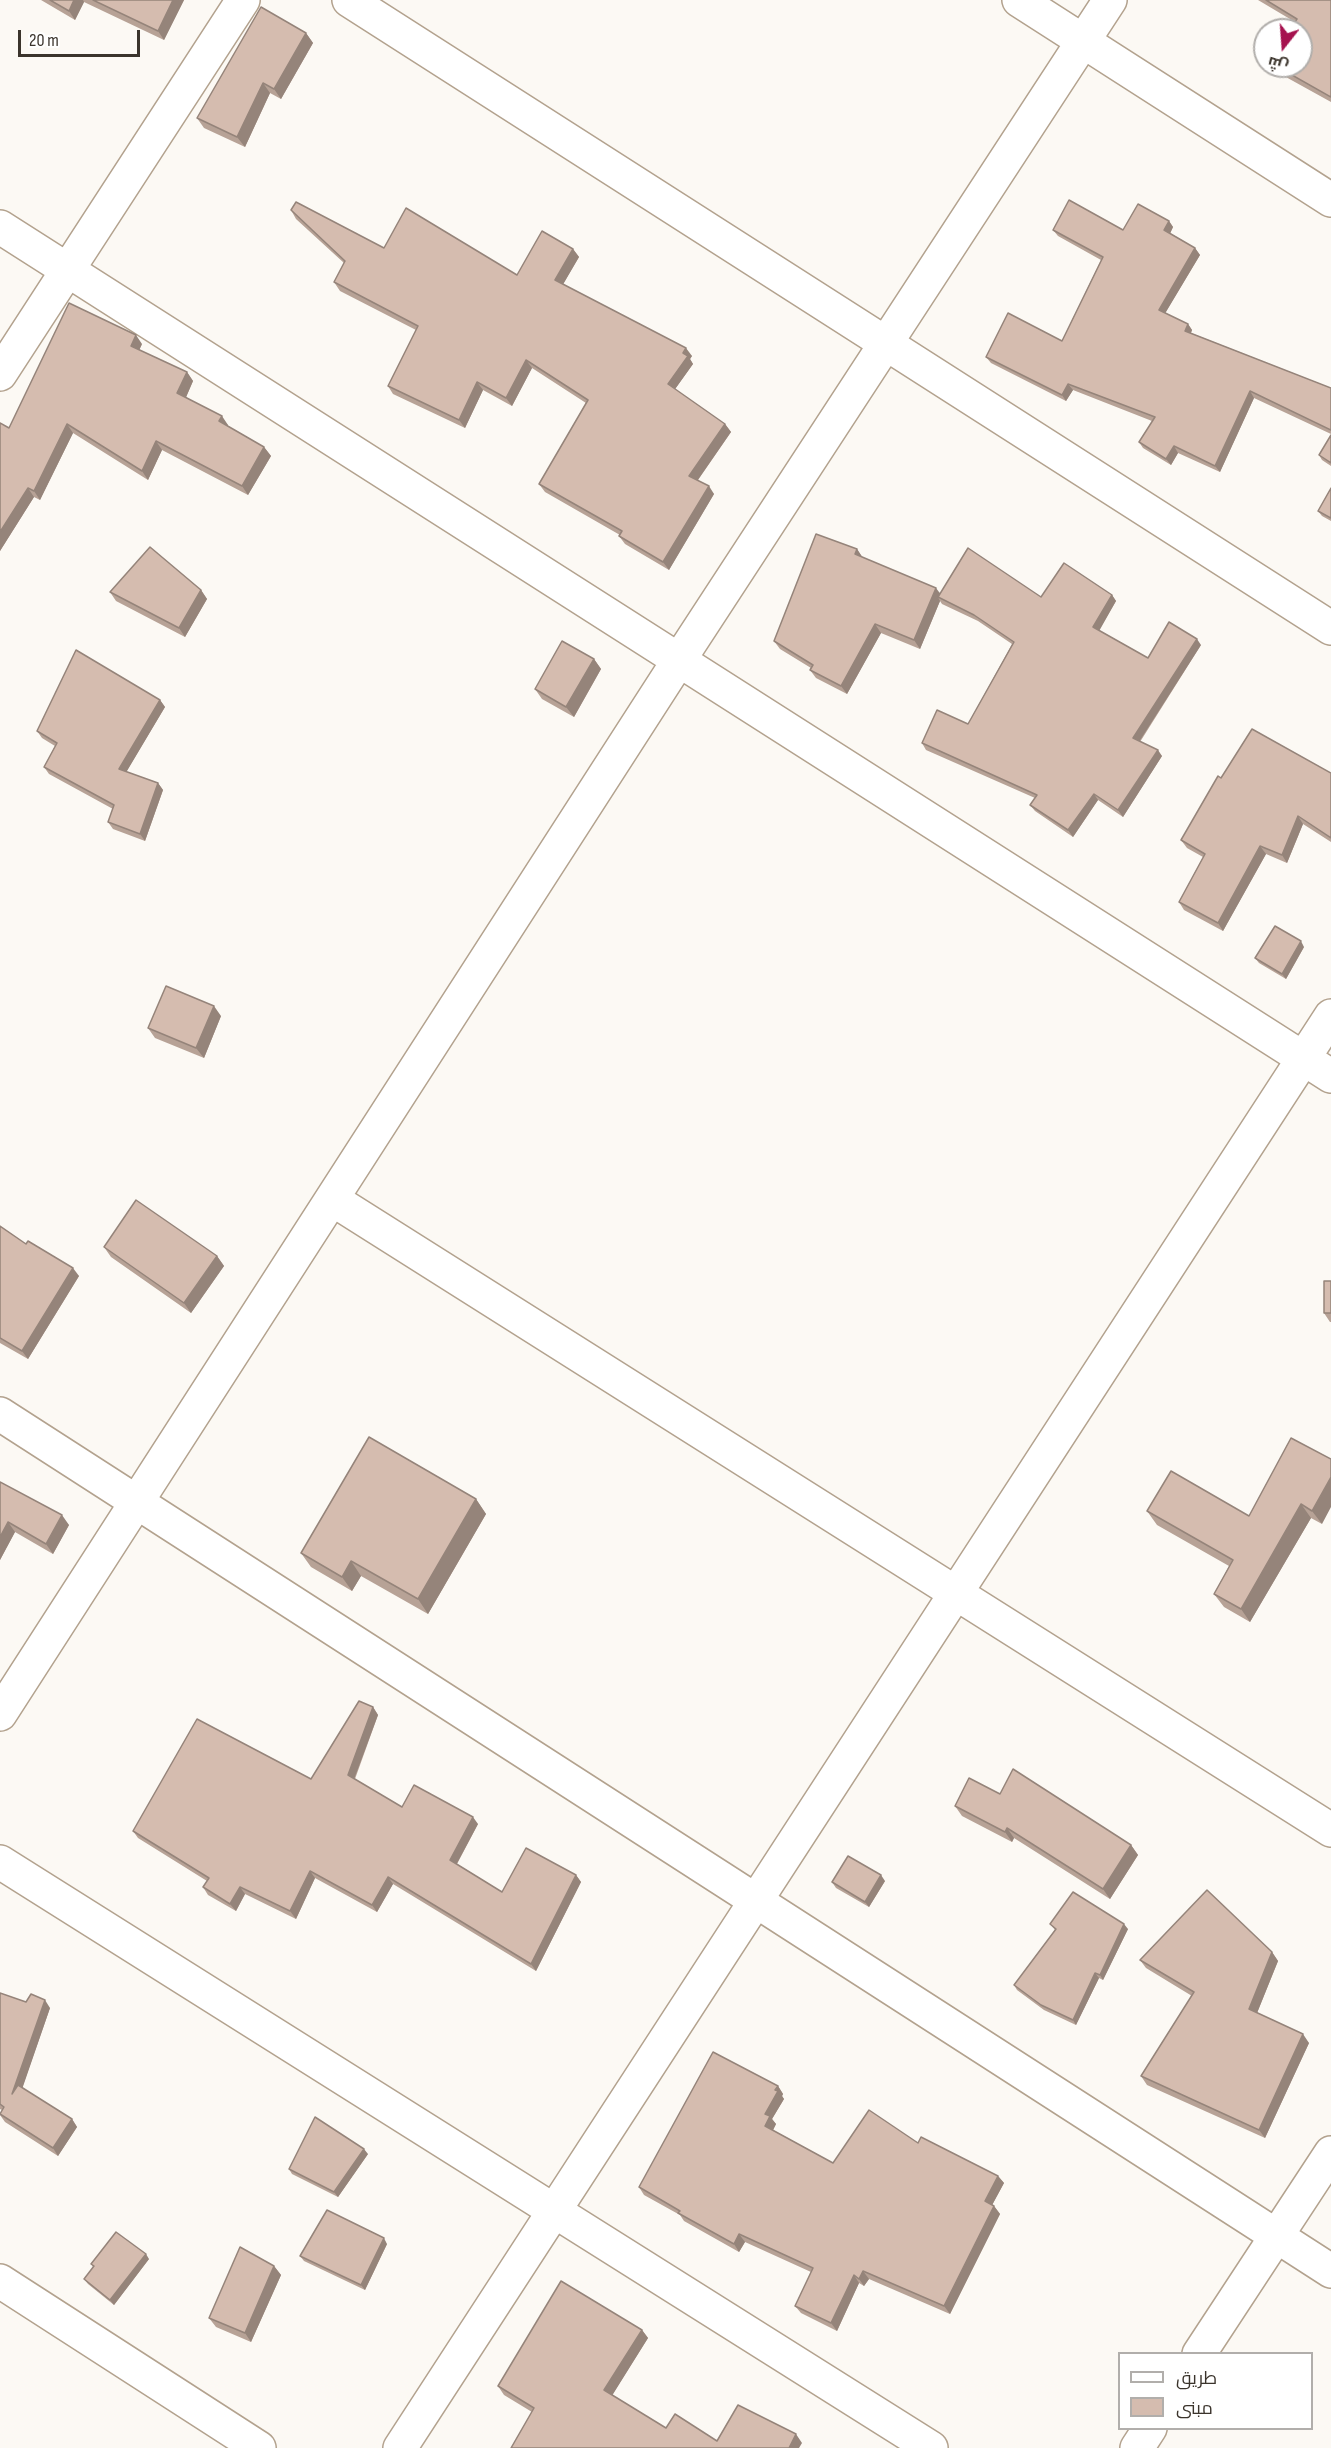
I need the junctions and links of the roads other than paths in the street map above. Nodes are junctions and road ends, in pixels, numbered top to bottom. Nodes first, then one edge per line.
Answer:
1 (243, 0) edge
2 (349, 0) edge
3 (1019, 0) edge
4 (1110, 0) edge
5 (1083, 41) junction
6 (1331, 200) edge
7 (0, 227) edge
8 (67, 270) junction
9 (885, 343) junction
10 (0, 375) edge
11 (1331, 628) edge
12 (679, 660) junction
13 (1331, 1016) edge
14 (1304, 1059) junction
15 (1331, 1076) edge
16 (332, 1199) junction
17 (0, 1414) edge
18 (136, 1502) junction
19 (956, 1593) junction
20 (0, 1714) edge
21 (1331, 1830) edge
22 (0, 1862) edge
23 (756, 1901) junction
24 (1331, 2153) edge
25 (554, 2211) junction
26 (1277, 2236) junction
27 (1331, 2271) edge
28 (0, 2281) edge
29 (1200, 2352) edge
30 (1149, 2430) edge
31 (259, 2448) edge
32 (400, 2448) edge
33 (931, 2448) edge
34 (1137, 2448) edge

1 - 8 street
2 - 9 street
3 - 5 street
4 - 5 street
5 - 6 street
5 - 9 street
7 - 8 street
8 - 10 street
8 - 12 street
9 - 11 street
9 - 12 street
12 - 14 street
12 - 16 street
13 - 14 street
14 - 15 street
14 - 19 street
16 - 18 street
16 - 19 street
17 - 18 street
18 - 20 street
18 - 23 street
19 - 21 street
19 - 23 street
22 - 25 street
23 - 25 street
23 - 26 street
24 - 26 street
25 - 32 street
25 - 33 street
26 - 27 street
26 - 29 street
28 - 31 street
30 - 34 street

